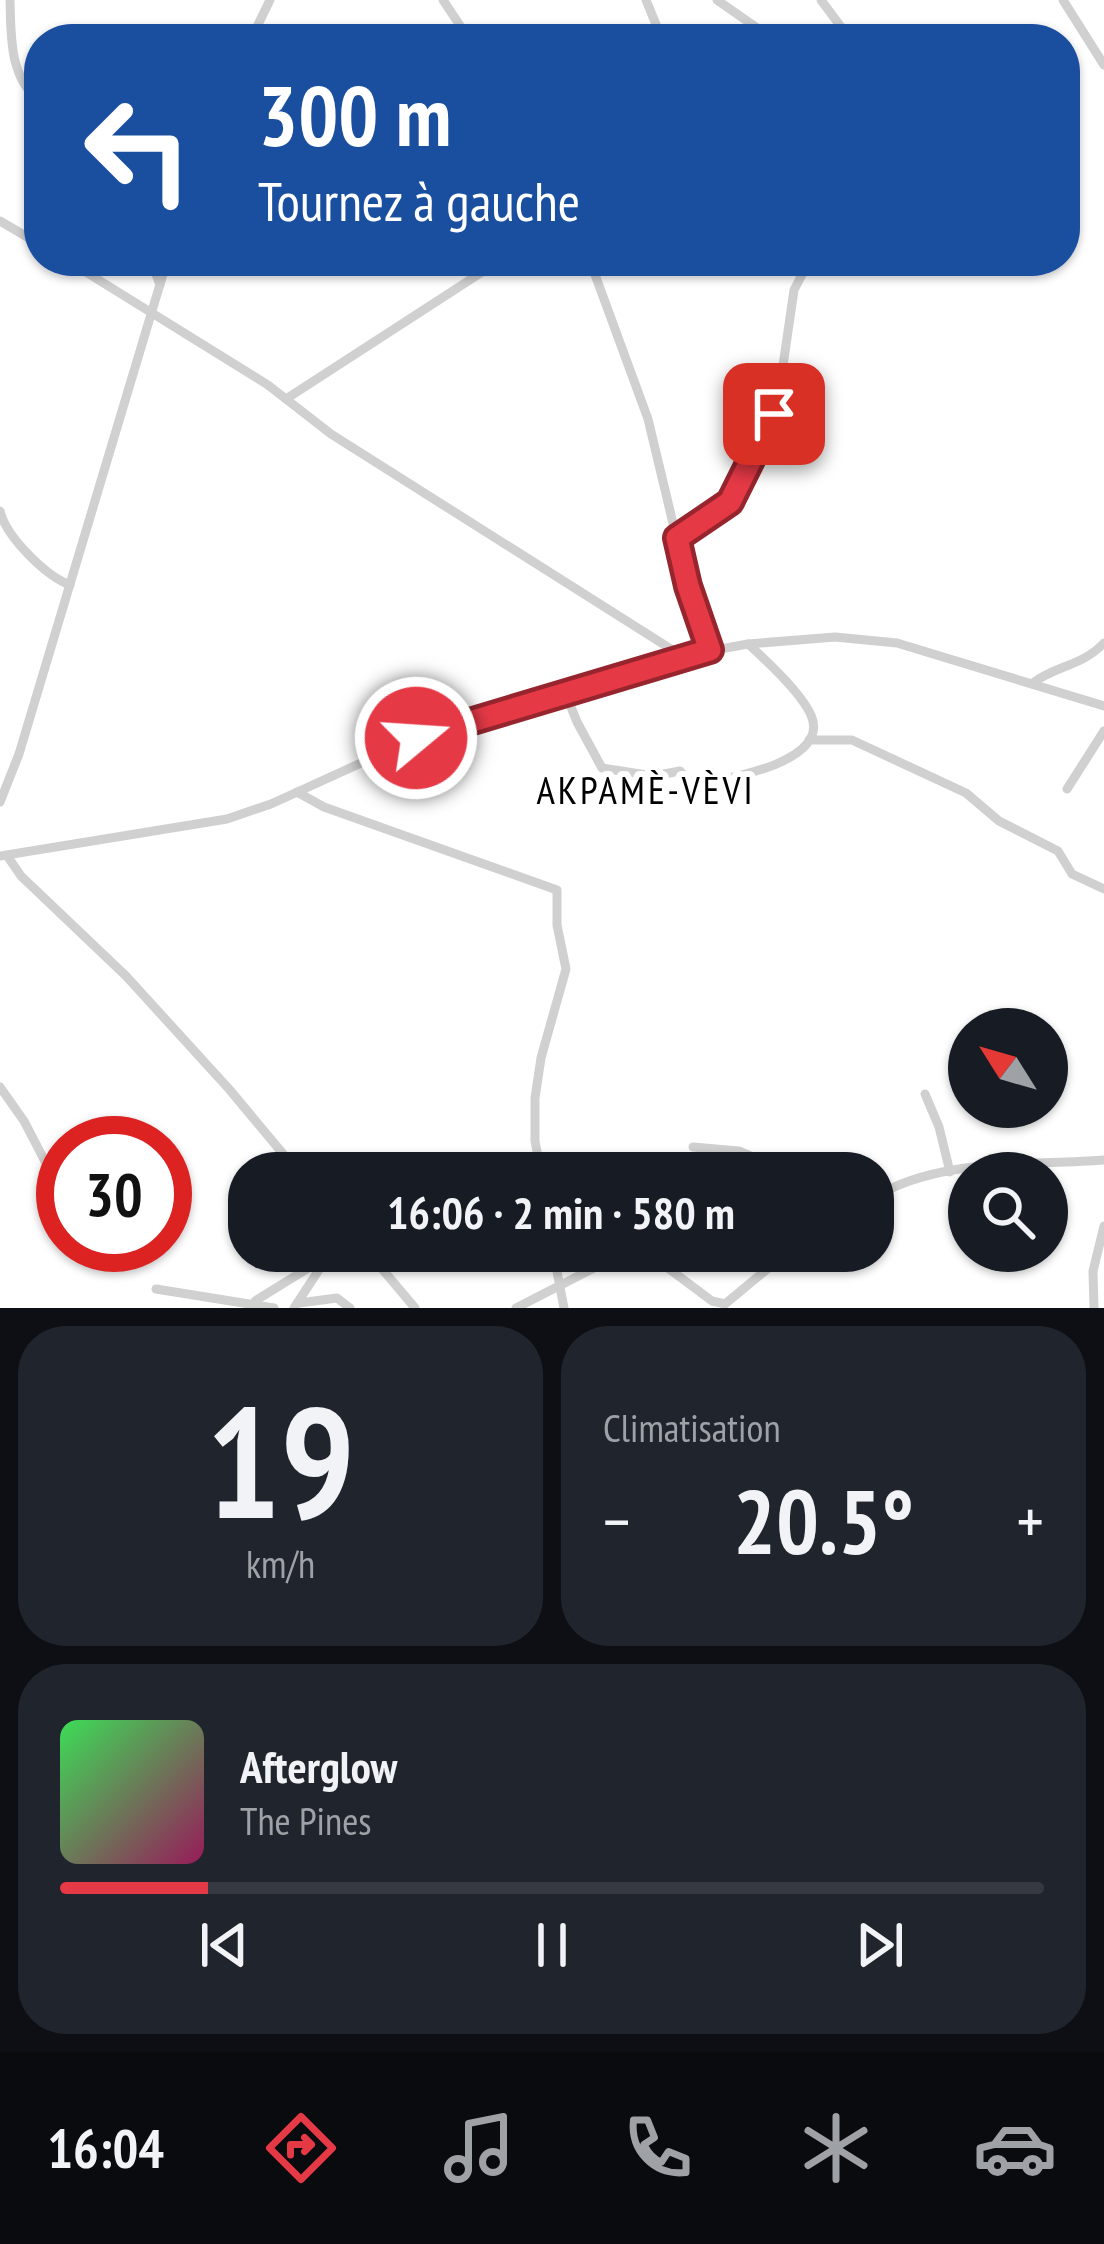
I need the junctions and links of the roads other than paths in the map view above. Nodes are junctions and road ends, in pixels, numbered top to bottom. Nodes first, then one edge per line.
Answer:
1 (10, 0) edge
2 (716, 0) edge
3 (751, 24) edge
4 (1080, 27) edge
5 (1104, 65) edge
6 (24, 81) edge
7 (94, 276) edge
8 (157, 276) edge
9 (163, 276) edge
10 (476, 276) edge
11 (595, 276) edge
12 (801, 276) edge
13 (160, 285) junction
14 (153, 311) junction
15 (286, 399) junction
16 (0, 512) edge
17 (677, 538) junction
18 (70, 586) junction
19 (1104, 643) edge
20 (748, 644) junction
21 (710, 650) junction
22 (682, 656) junction
23 (1033, 683) junction
24 (565, 692) junction
25 (1104, 706) edge
26 (1104, 731) edge
27 (809, 740) junction
28 (1067, 789) dead end
29 (297, 792) junction
30 (0, 802) edge
31 (4, 857) edge
32 (1104, 890) edge
33 (0, 1087) edge
34 (925, 1094) dead end
35 (36, 1144) edge
36 (693, 1147) dead end
37 (281, 1152) edge
38 (537, 1152) edge
39 (741, 1152) edge
40 (1104, 1160) edge
41 (1068, 1163) edge
42 (948, 1164) edge
43 (948, 1173) edge
44 (894, 1189) edge
45 (1104, 1226) edge
46 (301, 1272) edge
47 (316, 1272) edge
48 (385, 1272) edge
49 (556, 1272) edge
50 (587, 1272) edge
51 (673, 1272) edge
52 (764, 1272) edge
53 (558, 1287) junction
54 (156, 1289) dead end
55 (253, 1302) junction
56 (297, 1305) edge
57 (274, 1308) edge
58 (350, 1308) edge
59 (415, 1308) edge
60 (515, 1308) edge
61 (564, 1308) edge
62 (1094, 1308) edge

1 - 6 street
2 - 3 street
4 - 5 street
7 - 14 street
8 - 13 street
9 - 13 street
10 - 15 street
11 - 17 street
12 - 17 street
13 - 14 street
14 - 15 street
14 - 18 street
15 - 22 street
16 - 18 street
17 - 21 street
18 - 30 street
19 - 23 street
20 - 21 street
20 - 23 street
20 - 27 street
21 - 22 street
22 - 24 street
23 - 25 street
24 - 27 street
24 - 29 street
26 - 28 street
27 - 32 street
29 - 31 street
29 - 38 street
31 - 37 street
33 - 35 street
34 - 42 street
36 - 39 street
40 - 41 street
43 - 44 street
45 - 62 street
46 - 55 street
47 - 56 street
48 - 59 street
49 - 53 street
50 - 53 street
51 - 52 street
53 - 60 street
53 - 61 street
54 - 55 street
55 - 57 street
56 - 58 street

